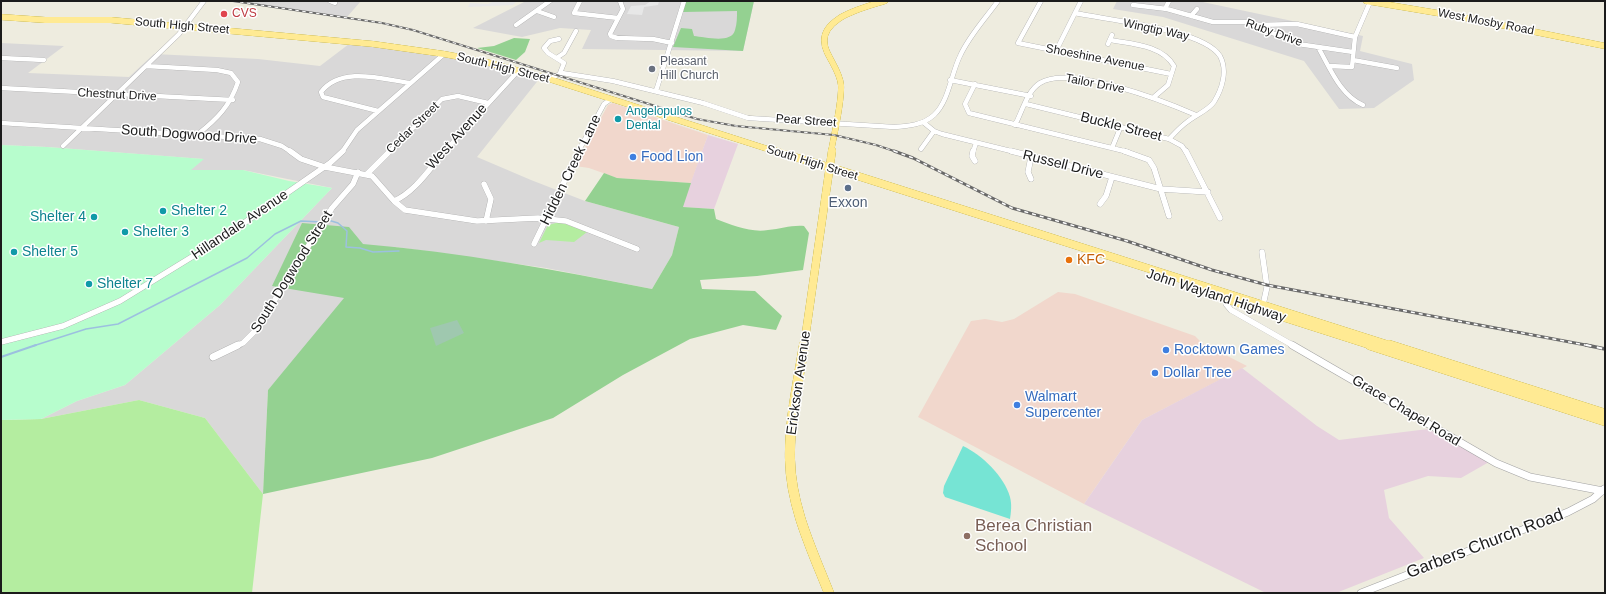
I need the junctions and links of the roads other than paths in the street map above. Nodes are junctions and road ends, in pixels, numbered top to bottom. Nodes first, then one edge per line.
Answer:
1 (204, 1) edge
2 (330, 1) edge
3 (550, 1) edge
4 (580, 1) edge
5 (620, 1) edge
6 (684, 1) edge
7 (885, 1) edge
8 (998, 1) edge
9 (1041, 1) edge
10 (1081, 1) edge
11 (1169, 1) edge
12 (1368, 1) edge
13 (335, 3) dead end
14 (1134, 5) dead end
15 (1165, 9) junction
16 (1198, 9) dead end
17 (537, 11) junction
18 (1075, 13) junction
19 (1191, 16) junction
20 (1, 17) edge
21 (554, 17) dead end
22 (618, 18) junction
23 (516, 25) dead end
24 (1254, 25) junction
25 (186, 27) junction
26 (576, 31) dead end
27 (1112, 35) dead end
28 (1355, 37) junction
29 (559, 39) dead end
30 (672, 43) junction
31 (1605, 46) edge
32 (1318, 47) junction
33 (1056, 51) junction
34 (1353, 52) junction
35 (444, 54) junction
36 (558, 57) junction
37 (1, 58) edge
38 (44, 60) dead end
39 (1353, 60) junction
40 (146, 66) junction
41 (1330, 66) junction
42 (1397, 68) dead end
43 (519, 70) junction
44 (560, 73) junction
45 (1171, 74) junction
46 (549, 79) junction
47 (950, 80) junction
48 (410, 83) junction
49 (975, 84) junction
50 (1, 88) edge
51 (656, 91) junction
52 (115, 95) junction
53 (1030, 96) junction
54 (1154, 97) junction
55 (611, 99) junction
56 (233, 100) junction
57 (488, 103) junction
58 (1026, 104) junction
59 (1363, 105) dead end
60 (378, 111) junction
61 (1196, 115) junction
62 (923, 122) junction
63 (1, 123) edge
64 (836, 123) junction
65 (1015, 125) junction
66 (1121, 126) junction
67 (82, 128) junction
68 (934, 131) junction
69 (198, 134) junction
70 (1169, 138) junction
71 (976, 143) junction
72 (63, 146) dead end
73 (1112, 148) junction
74 (921, 149) dead end
75 (1031, 157) junction
76 (975, 161) dead end
77 (325, 167) junction
78 (828, 168) junction
79 (358, 172) junction
80 (366, 174) junction
81 (1112, 177) junction
82 (1031, 179) dead end
83 (484, 184) dead end
84 (1161, 189) junction
85 (1208, 192) junction
86 (394, 201) junction
87 (1100, 204) dead end
88 (1169, 216) dead end
89 (985, 217) joint
90 (547, 218) junction
91 (1220, 218) dead end
92 (486, 221) junction
93 (534, 244) dead end
94 (637, 249) dead end
95 (1262, 252) dead end
96 (1226, 299) junction
97 (1263, 305) junction
98 (1, 342) edge
99 (213, 357) dead end
100 (1605, 414) edge
101 (1605, 421) edge
102 (1604, 489) edge
103 (829, 593) edge
104 (1361, 593) edge

1 - 25 street
2 - 13 street
3 - 17 street
4 - 22 street
5 - 22 street
6 - 30 street
7 - 64 main road, Erickson Avenue
8 - 47 street, Pear Street
9 - 33 street, Shoeshine Avenue
10 - 18 street
11 - 15 street
12 - 28 street
12 - 31 main road, West Mosby Road
14 - 15 street, Ruby Drive
15 - 19 street, Ruby Drive
16 - 19 street
17 - 21 street
17 - 23 street
18 - 33 street
18 - 61 street, Wingtip Way
19 - 24 street, Ruby Drive
20 - 25 main road, South High Street
22 - 30 street
24 - 28 street
24 - 32 street, Ruby Drive
25 - 35 main road, South High Street
25 - 40 street
26 - 36 street
27 - 45 street
28 - 34 street
29 - 36 street
30 - 51 street
32 - 34 street
32 - 41 street, Ruby Drive
33 - 45 street, Shoeshine Avenue
34 - 39 street
35 - 43 main road, South High Street
35 - 48 street, Hillandale Avenue
36 - 44 street
37 - 38 street
39 - 41 street
39 - 42 street
40 - 52 street
40 - 56 street
41 - 59 street, Ruby Drive
43 - 46 main road, South High Street
43 - 57 street, West Avenue
44 - 46 street
44 - 51 street, Pear Street
45 - 54 street
46 - 55 main road, South High Street
47 - 49 street
47 - 62 street, Pear Street
48 - 60 street, Hillandale Avenue
48 - 60 street
49 - 53 street
49 - 65 street
50 - 52 street, Chestnut Drive
51 - 64 street, Pear Street
52 - 56 street, Chestnut Drive
52 - 67 street
53 - 54 street, Tailor Drive
53 - 58 street, Tailor Drive
54 - 61 street, Tailor Drive
55 - 78 main road, South High Street
55 - 90 street, Hidden Creek Lane
56 - 69 street
57 - 80 street, Cedar Street
57 - 86 street, West Avenue
58 - 65 street, Tailor Drive
58 - 66 street, Buckle Street
60 - 77 street, Hillandale Avenue
61 - 70 street, Wingtip Way
62 - 64 street, Pear Street
62 - 68 street, Russell Drive
63 - 67 street, South Dogwood Drive
64 - 78 main road, Erickson Avenue
65 - 73 street
66 - 70 street, Buckle Street
66 - 73 street
67 - 69 street, South Dogwood Drive
67 - 72 street
68 - 71 street, Russell Drive
68 - 74 street
69 - 77 street, South Dogwood Drive
70 - 85 street, Buckle Street
71 - 75 street, Russell Drive
71 - 76 street
73 - 84 street
75 - 81 street, Russell Drive
75 - 82 street
77 - 79 street, South Dogwood Drive
77 - 98 street, Hillandale Avenue
78 - 89 main road, South High Street
78 - 96 main road, John Wayland Highway
78 - 103 main road, Erickson Avenue
79 - 80 street, South Dogwood Drive
79 - 99 street, South Dogwood Street
80 - 86 street, South Dogwood Drive
81 - 84 street, Russell Drive
81 - 87 street
83 - 92 street
84 - 85 street, Russell Drive
84 - 88 street
85 - 91 street, Buckle Street
86 - 92 street, South Dogwood Drive
89 - 97 main road, John Wayland Highway
90 - 92 street, South Dogwood Drive
90 - 93 street, Hidden Creek Lane
90 - 94 street, South Dogwood Drive
95 - 97 street
96 - 101 main road, John Wayland Highway
96 - 102 street, Grace Chapel Road
97 - 100 main road, John Wayland Highway
102 - 104 street, Garbers Church Road

